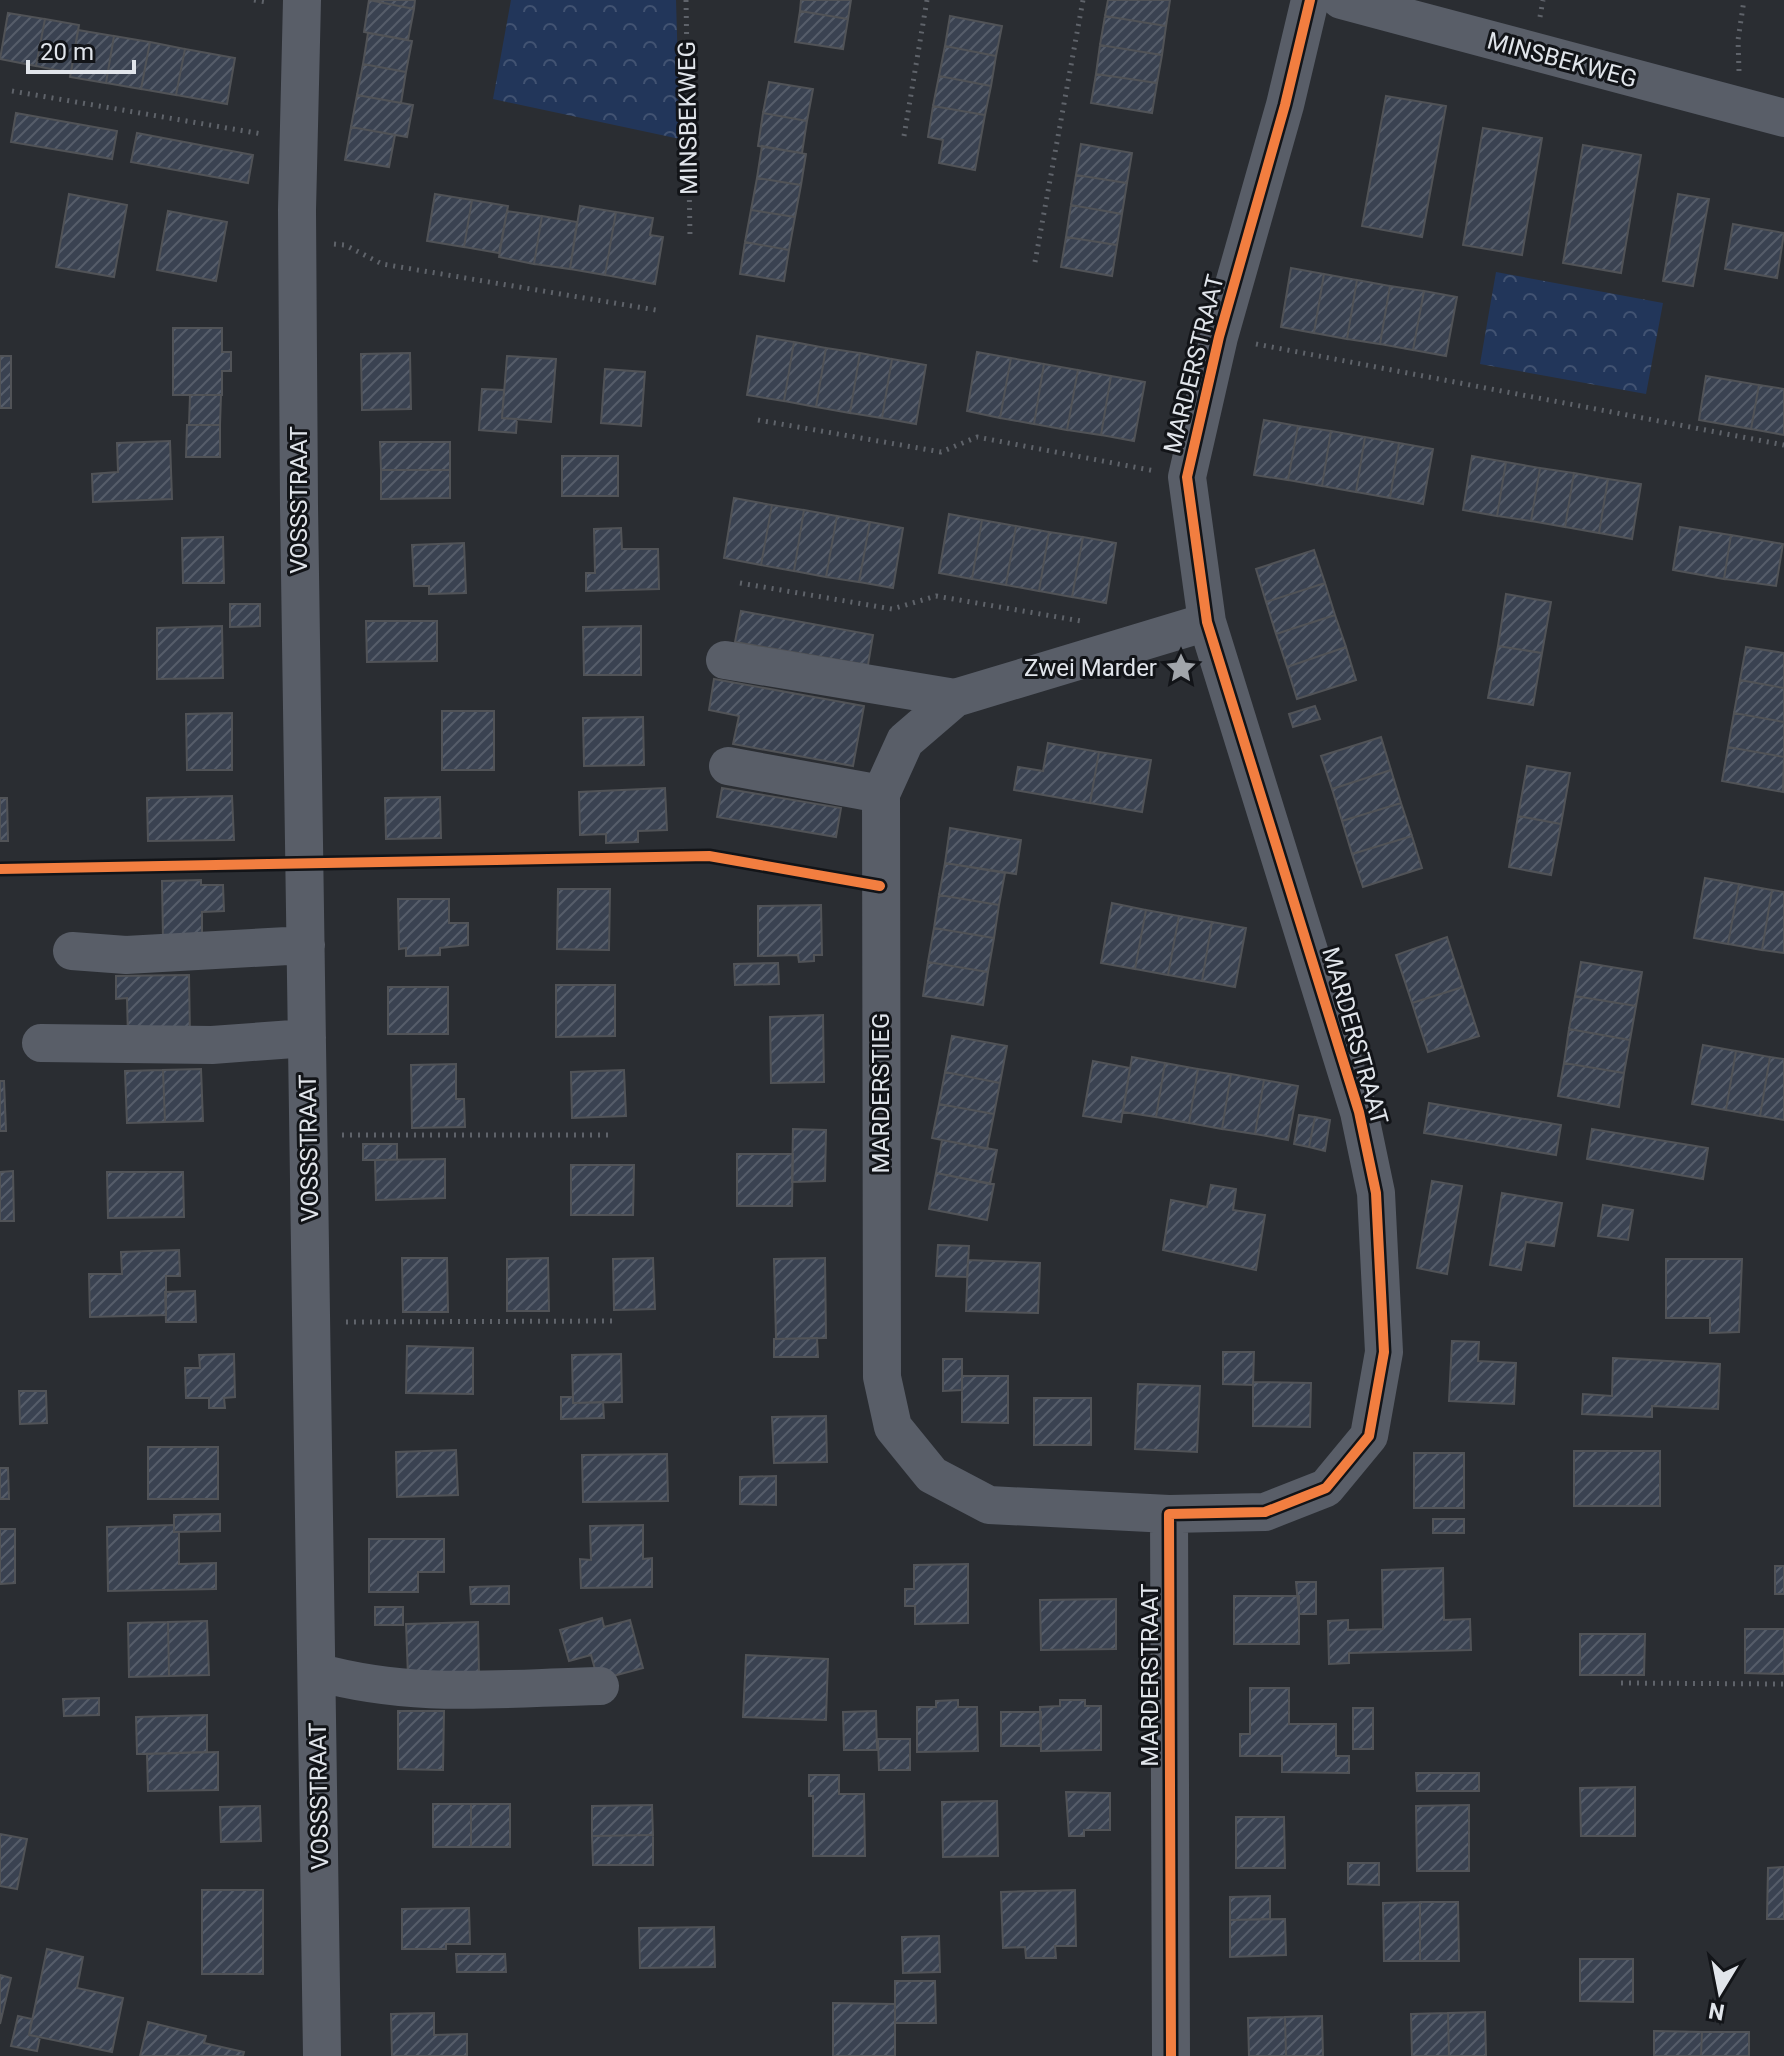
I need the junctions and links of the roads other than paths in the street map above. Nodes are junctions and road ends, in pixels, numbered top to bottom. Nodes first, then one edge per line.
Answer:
1 (302, 0) edge
2 (1310, 0) edge
3 (1341, 0) edge
4 (1784, 118) edge
5 (1207, 622) junction
6 (725, 660) dead end
7 (955, 698) junction
8 (728, 766) dead end
9 (881, 794) junction
10 (306, 945) junction
11 (72, 951) dead end
12 (307, 1038) junction
13 (41, 1043) dead end
14 (1169, 1514) junction
15 (317, 1672) junction
16 (600, 1686) dead end
17 (322, 2056) edge
18 (1171, 2056) edge

1 - 10 street, VOSSSTRAAT
2 - 5 street, MARDERSTRAAT
3 - 4 street, MINSBEKWEG
5 - 7 street, MARDERSTIEG
5 - 14 street, MARDERSTRAAT
6 - 7 street
7 - 9 street, MARDERSTIEG
8 - 9 street
9 - 14 street, MARDERSTIEG
10 - 11 street
10 - 12 street, VOSSSTRAAT
12 - 13 street
12 - 15 street, VOSSSTRAAT
14 - 18 street, MARDERSTRAAT
15 - 16 street
15 - 17 street, VOSSSTRAAT

